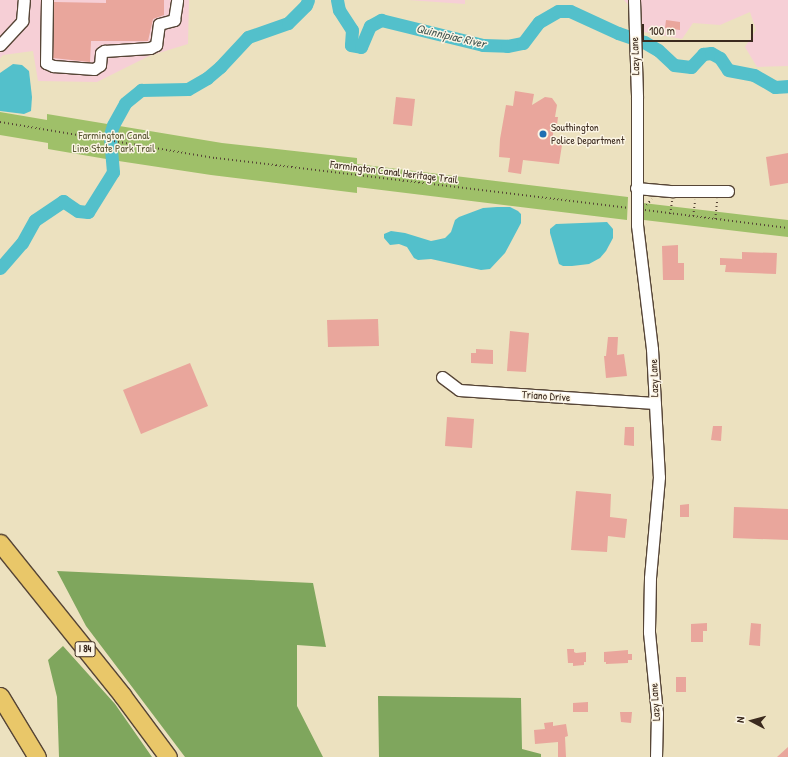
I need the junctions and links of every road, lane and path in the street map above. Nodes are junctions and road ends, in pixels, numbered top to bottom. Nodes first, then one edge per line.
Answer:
1 (24, 0) edge
2 (47, 0) edge
3 (177, 0) edge
4 (634, 0) edge
5 (0, 45) edge
6 (0, 122) edge
7 (636, 188) junction
8 (673, 191) junction
9 (723, 191) joint
10 (696, 192) junction
11 (636, 209) junction
12 (670, 214) junction
13 (693, 216) junction
14 (715, 219) junction
15 (788, 228) edge
16 (442, 377) dead end
17 (655, 403) junction
18 (0, 543) edge
19 (0, 696) edge
20 (37, 757) edge
21 (168, 757) edge
22 (656, 757) edge

1 - 5 street
2 - 3 street
4 - 7 street, Lazy Lane
6 - 11 path, Farmington Canal Heritage Trail
7 - 8 street
7 - 11 street, Lazy Lane
8 - 10 street
8 - 12 path
9 - 10 street
9 - 14 path
10 - 13 path
11 - 12 path, Farmington Canal Heritage Trail
11 - 17 street, Lazy Lane
12 - 13 path, Farmington Canal Heritage Trail
13 - 14 path, Farmington Canal Heritage Trail
14 - 15 path, Farmington Canal Heritage Trail
16 - 17 street, Triano Drive
17 - 22 street, Lazy Lane
18 - 21 highway, I 84
19 - 20 highway

